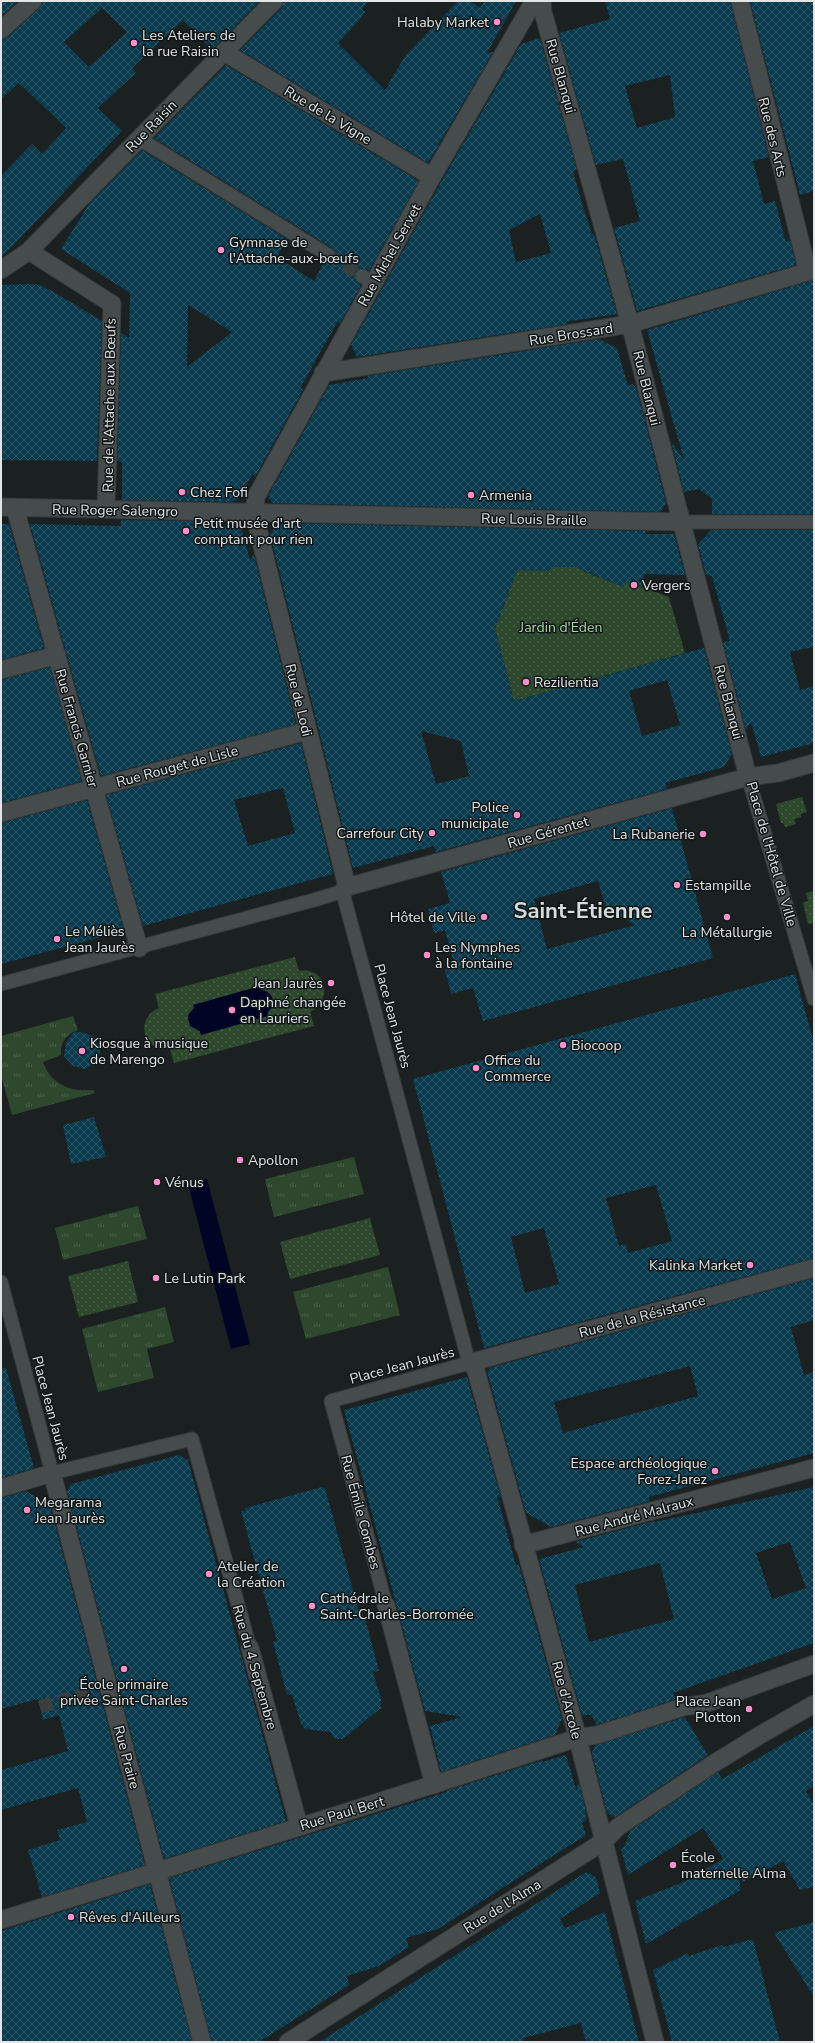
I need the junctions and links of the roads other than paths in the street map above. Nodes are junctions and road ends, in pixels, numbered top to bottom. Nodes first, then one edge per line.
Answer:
1 (33, 1) edge
2 (274, 1) edge
3 (534, 1) edge
4 (542, 1) edge
5 (740, 1) edge
6 (1, 30) edge
7 (224, 52) junction
8 (138, 140) junction
9 (432, 177) junction
10 (29, 251) junction
11 (328, 255) tunnel mouth
12 (1, 270) edge
13 (811, 271) edge
14 (630, 324) junction
15 (323, 373) junction
16 (8, 507) edge
17 (106, 509) junction
18 (254, 513) junction
19 (681, 522) junction
20 (814, 522) edge
21 (57, 655) junction
22 (1, 670) edge
23 (307, 731) junction
24 (814, 763) edge
25 (748, 777) junction
26 (94, 788) junction
27 (1, 813) edge
28 (347, 887) junction
29 (138, 948) junction
30 (1, 984) edge
31 (814, 999) edge
32 (814, 1268) edge
33 (1, 1282) edge
34 (469, 1363) junction
35 (331, 1401) joint
36 (192, 1439) joint
37 (814, 1468) edge
38 (52, 1473) junction
39 (1, 1488) edge
40 (524, 1545) junction
41 (386, 1605) joint
42 (250, 1648) joint
43 (814, 1664) edge
44 (814, 1704) edge
45 (577, 1738) junction
46 (434, 1785) junction
47 (299, 1826) junction
48 (604, 1841) junction
49 (157, 1871) junction
50 (1, 1920) edge
51 (202, 2042) edge
52 (288, 2042) edge
53 (655, 2042) edge

1 - 6 street
2 - 7 street, Rue Raisin
3 - 9 street, Rue Michel Servet
4 - 14 street, Rue Blanqui
5 - 13 street, Rue des Arts
7 - 8 street, Rue Raisin
7 - 9 street, Rue de la Vigne
8 - 10 street, Rue Raisin
8 - 11 street
9 - 15 street, Rue Michel Servet
10 - 12 street, Rue Raisin
10 - 17 street, Rue de l'Attache aux Bœufs
13 - 14 street, Rue Brossard
14 - 15 street, Rue Brossard
14 - 19 street, Rue Blanqui
15 - 18 street, Rue Michel Servet
16 - 17 street, Rue Roger Salengro
16 - 21 street, Rue Francis Garnier
17 - 18 street, Rue Roger Salengro
18 - 19 street, Rue Louis Braille
18 - 23 street, Rue de Lodi
19 - 20 street, Rue Louis Braille
19 - 25 street, Rue Blanqui
21 - 22 street
21 - 26 street, Rue Francis Garnier
23 - 26 street, Rue Rouget de Lisle
23 - 28 street, Rue de Lodi
24 - 25 street, Place de l'Hôtel de Ville
25 - 28 street, Rue Gérentet
25 - 31 street, Place de l'Hôtel de Ville
26 - 27 street, Rue Rouget de Lisle
26 - 29 street, Rue Francis Garnier
28 - 29 street
28 - 34 street, Place Jean Jaurès
29 - 30 street
32 - 34 street, Rue de la Résistance
33 - 38 street, Place Jean Jaurès
34 - 35 street, Place Jean Jaurès
34 - 40 street, Rue d'Arcole
35 - 41 street, Rue Émile Combes
36 - 38 street, Place Jean Jaurès
36 - 42 street, Rue du 4 Septembre
37 - 40 street, Rue André Malraux
38 - 39 street
38 - 49 street, Rue Praire
40 - 45 street, Rue d'Arcole
41 - 46 street, Rue Émile Combes
42 - 47 street, Rue du 4 Septembre
43 - 45 street, Rue Paul Bert
44 - 48 street, Rue de l'Alma
45 - 46 street, Rue Paul Bert
45 - 48 street, Rue d'Arcole
46 - 47 street, Rue Paul Bert
47 - 49 street, Rue Paul Bert
48 - 52 street, Rue de l'Alma
48 - 53 street, Rue d'Arcole
49 - 50 street, Rue Paul Bert
49 - 51 street, Rue Praire

